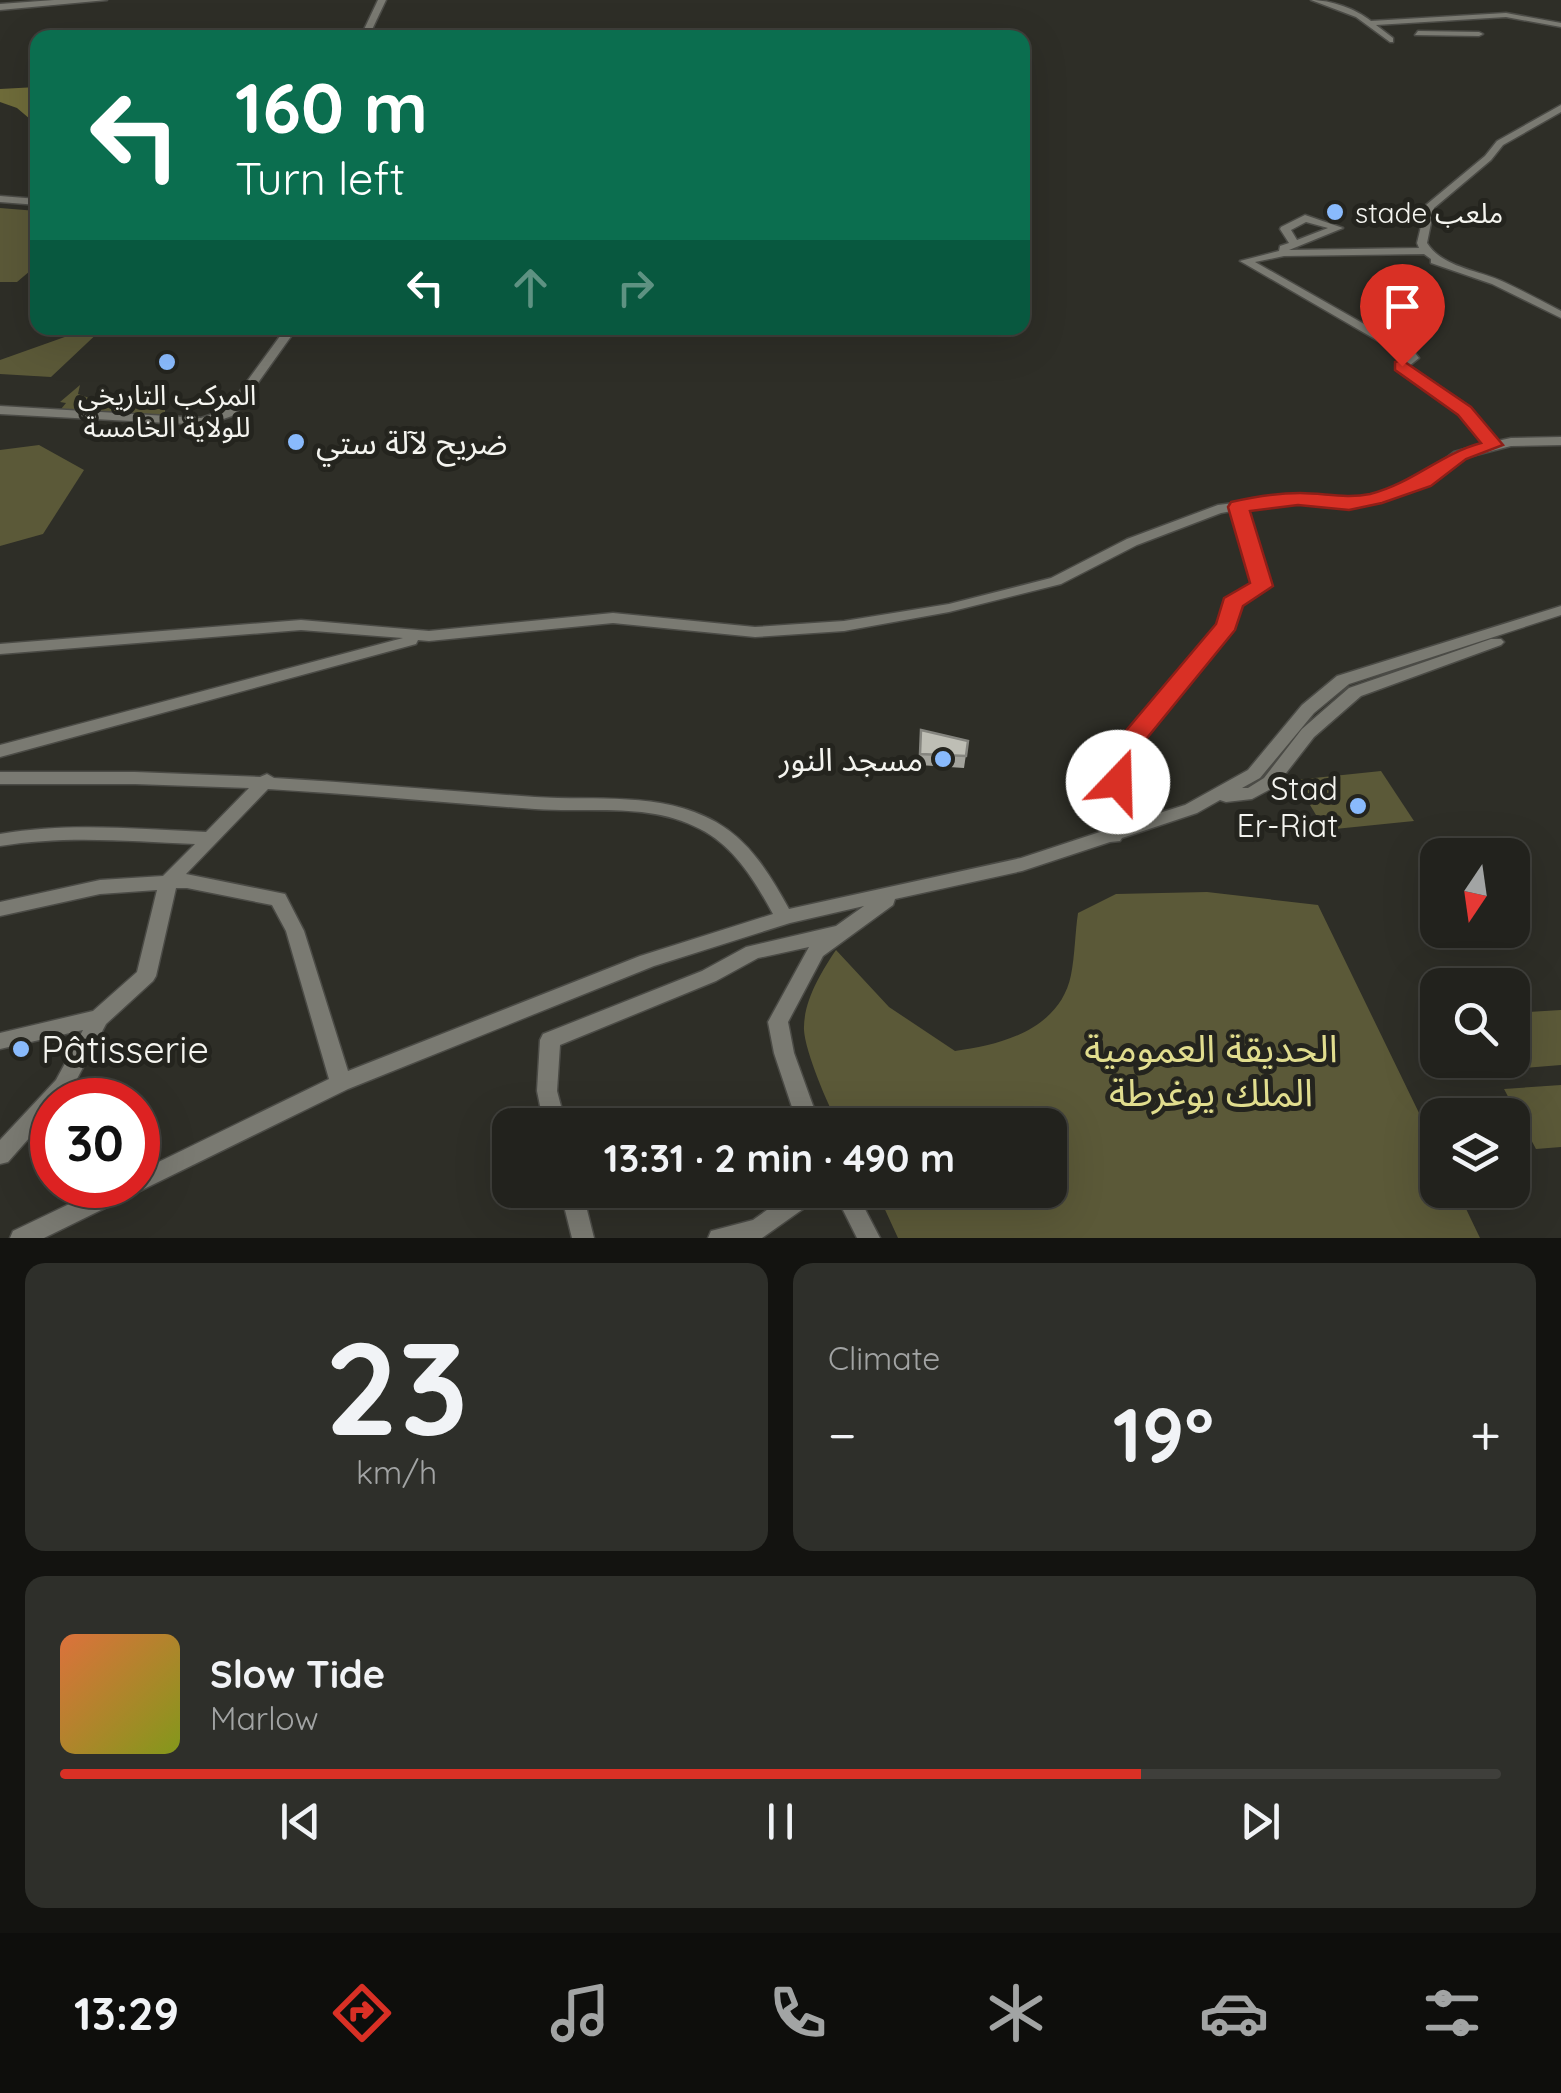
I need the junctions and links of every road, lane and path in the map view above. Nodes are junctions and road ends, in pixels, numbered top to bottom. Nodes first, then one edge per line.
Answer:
1 (102, 0) edge
2 (370, 0) edge
3 (382, 0) edge
4 (516, 0) edge
5 (540, 0) edge
6 (1315, 0) edge
7 (0, 6) edge
8 (1369, 24) junction
9 (1560, 25) edge
10 (364, 30) edge
11 (365, 30) edge
12 (1480, 30) junction
13 (1381, 33) junction
14 (1390, 40) dead end
15 (1561, 108) edge
16 (0, 199) edge
17 (30, 201) edge
18 (1291, 239) junction
19 (1426, 251) junction
20 (1284, 253) junction
21 (1411, 260) dead end
22 (1444, 263) junction
23 (1561, 315) edge
24 (286, 335) edge
25 (0, 410) edge
26 (1561, 441) edge
27 (1494, 445) junction
28 (1238, 507) junction
29 (1561, 610) edge
30 (1561, 621) edge
31 (429, 636) junction
32 (0, 650) edge
33 (0, 752) edge
34 (0, 778) edge
35 (267, 780) junction
36 (1212, 798) junction
37 (1114, 837) junction
38 (211, 838) junction
39 (0, 840) edge
40 (168, 882) junction
41 (902, 890) junction
42 (0, 909) edge
43 (784, 918) junction
44 (838, 932) junction
45 (99, 1018) junction
46 (0, 1041) edge
47 (341, 1083) junction
48 (552, 1108) edge
49 (803, 1108) edge
50 (0, 1155) edge
51 (160, 1171) edge
52 (83, 1208) edge
53 (576, 1208) edge
54 (788, 1208) edge
55 (853, 1208) edge
56 (21, 1238) edge
57 (583, 1238) edge
58 (720, 1238) edge
59 (869, 1238) edge

1 - 7 main road
2 - 10 street
3 - 11 street
4 - 5 main road
6 - 8 street
8 - 12 street
8 - 13 street
9 - 12 street
12 - 13 street
13 - 14 street
15 - 19 street
16 - 17 street
18 - 18 street
18 - 20 street
19 - 20 street
19 - 22 street
20 - 27 street
21 - 22 street
22 - 23 street
24 - 25 street
26 - 27 street
27 - 28 street
28 - 31 street
28 - 37 street
29 - 36 street
30 - 36 street
31 - 32 street
31 - 33 street
34 - 35 street
35 - 38 street
35 - 43 street
36 - 37 street
37 - 41 street
38 - 39 street
38 - 40 street
40 - 42 street
40 - 45 street
40 - 47 street
41 - 43 street
41 - 44 street
43 - 47 street
44 - 48 street
44 - 49 street
45 - 46 street
45 - 50 street
47 - 51 street
52 - 56 street
53 - 57 street
54 - 58 street
55 - 59 street

